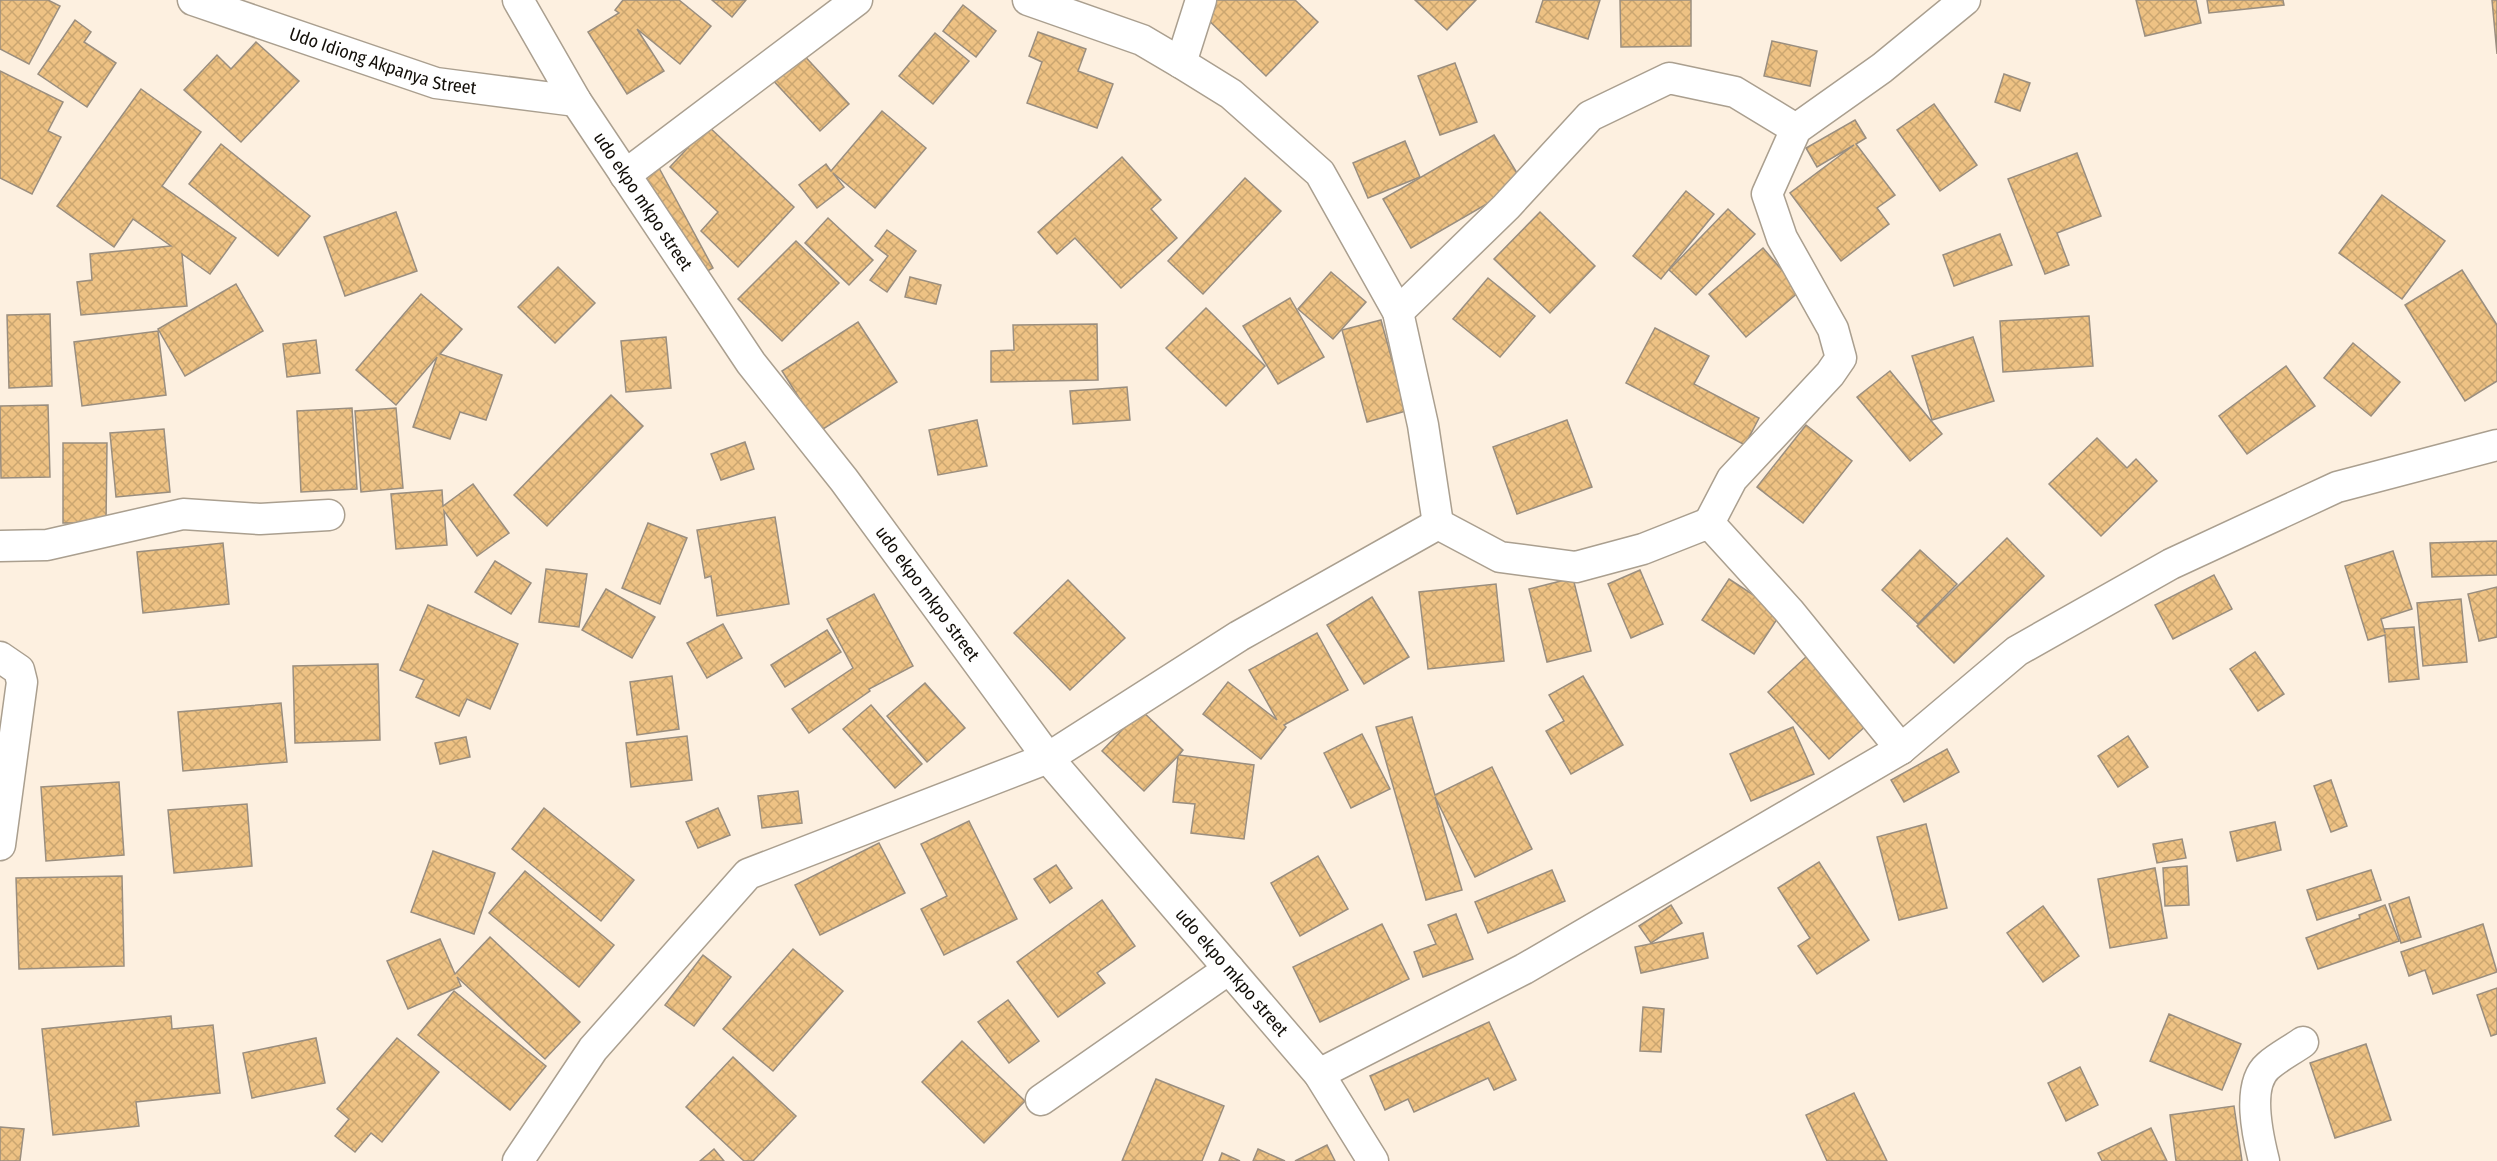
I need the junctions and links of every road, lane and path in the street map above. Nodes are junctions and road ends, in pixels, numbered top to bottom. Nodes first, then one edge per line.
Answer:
1 (193, 0) edge
2 (518, 0) edge
3 (857, 0) edge
4 (1028, 0) edge
5 (1201, 0) edge
6 (1965, 0) edge
7 (1181, 63) junction
8 (576, 101) junction
9 (1796, 129) junction
10 (625, 175) junction
11 (1398, 312) junction
12 (2497, 445) edge
13 (329, 515) dead end
14 (1709, 522) junction
15 (1438, 525) junction
16 (0, 546) edge
17 (0, 657) edge
18 (1901, 749) junction
19 (1048, 758) junction
20 (0, 845) edge
21 (1229, 969) junction
22 (2303, 1042) dead end
23 (1319, 1074) junction
24 (1041, 1100) dead end
25 (518, 1161) edge
26 (1373, 1161) edge
27 (2264, 1161) edge

1 - 8 street, Udo Idiong Akpanya Street
2 - 8 street, udo ekpo mkpo street
3 - 10 street
4 - 7 street
5 - 7 street
6 - 9 street
7 - 11 street
8 - 10 street, udo ekpo mkpo street
9 - 11 street
9 - 14 street
10 - 19 street, udo ekpo mkpo street
11 - 15 street
12 - 18 street
13 - 16 street
14 - 15 street
14 - 18 street
15 - 19 street
17 - 20 street
18 - 23 street
19 - 21 street, udo ekpo mkpo street
19 - 25 street
21 - 23 street, udo ekpo mkpo street
21 - 24 street
22 - 27 street
23 - 26 street, udo ekpo mkpo street

